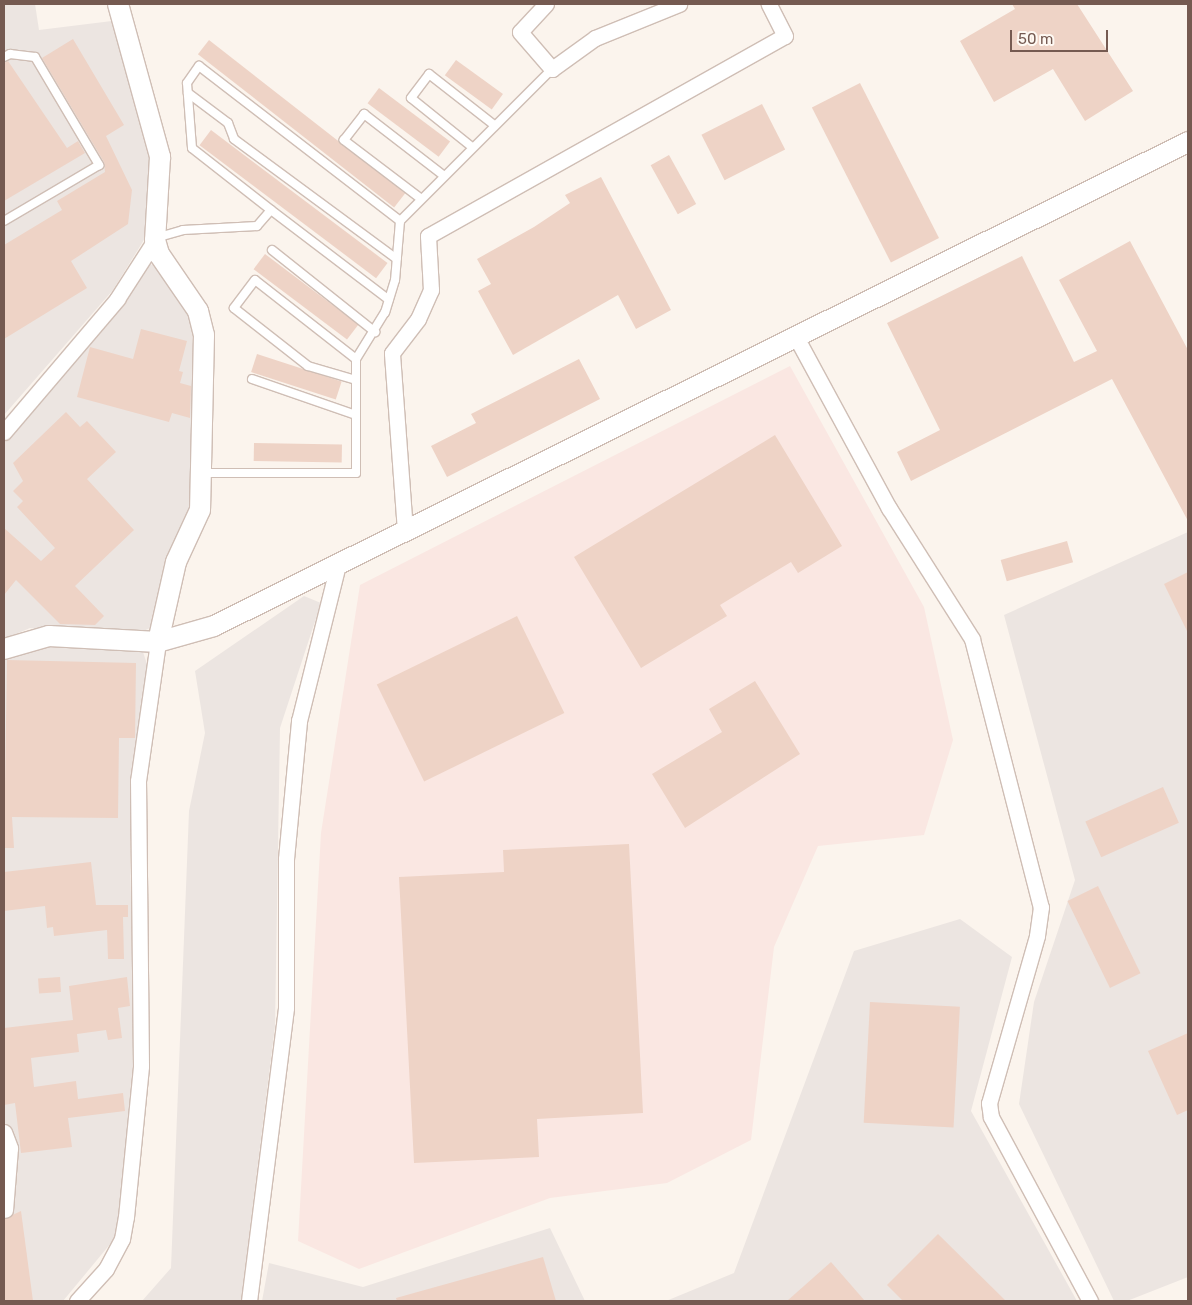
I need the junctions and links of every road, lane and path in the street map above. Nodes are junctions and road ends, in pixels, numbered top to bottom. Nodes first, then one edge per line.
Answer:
1 (118, 4) edge
2 (546, 4) edge
3 (679, 4) edge
4 (769, 4) edge
5 (4, 57) edge
6 (552, 69) junction
7 (188, 93) junction
8 (494, 125) junction
9 (1188, 142) edge
10 (472, 146) junction
11 (443, 175) junction
12 (420, 198) junction
13 (270, 210) junction
14 (4, 221) edge
15 (400, 222) junction
16 (155, 240) junction
17 (272, 250) dead end
18 (397, 258) junction
19 (388, 300) junction
20 (374, 332) junction
21 (796, 337) junction
22 (356, 359) junction
23 (252, 379) dead end
24 (356, 380) junction
25 (356, 415) junction
26 (4, 432) edge
27 (201, 473) junction
28 (405, 531) junction
29 (338, 564) junction
30 (158, 642) junction
31 (4, 649) edge
32 (4, 1132) edge
33 (5, 1210) edge
34 (77, 1301) edge
35 (249, 1301) edge
36 (1090, 1301) edge

1 - 16 street
2 - 6 street
3 - 6 street
4 - 28 street
5 - 14 lane
6 - 8 lane
7 - 13 lane
7 - 15 lane
7 - 18 lane
8 - 10 lane
8 - 10 lane
9 - 21 street
10 - 11 lane
11 - 12 lane
11 - 12 lane
12 - 15 lane
13 - 16 lane
13 - 19 lane
15 - 18 lane
16 - 26 street
16 - 27 street
17 - 20 lane
18 - 19 lane
19 - 20 lane
20 - 22 lane
21 - 28 street
21 - 36 street
22 - 24 lane
22 - 24 lane
23 - 25 lane
24 - 25 lane
25 - 27 lane
27 - 30 street
28 - 29 street
29 - 30 street
29 - 35 street
30 - 31 street
30 - 34 street
32 - 33 street

